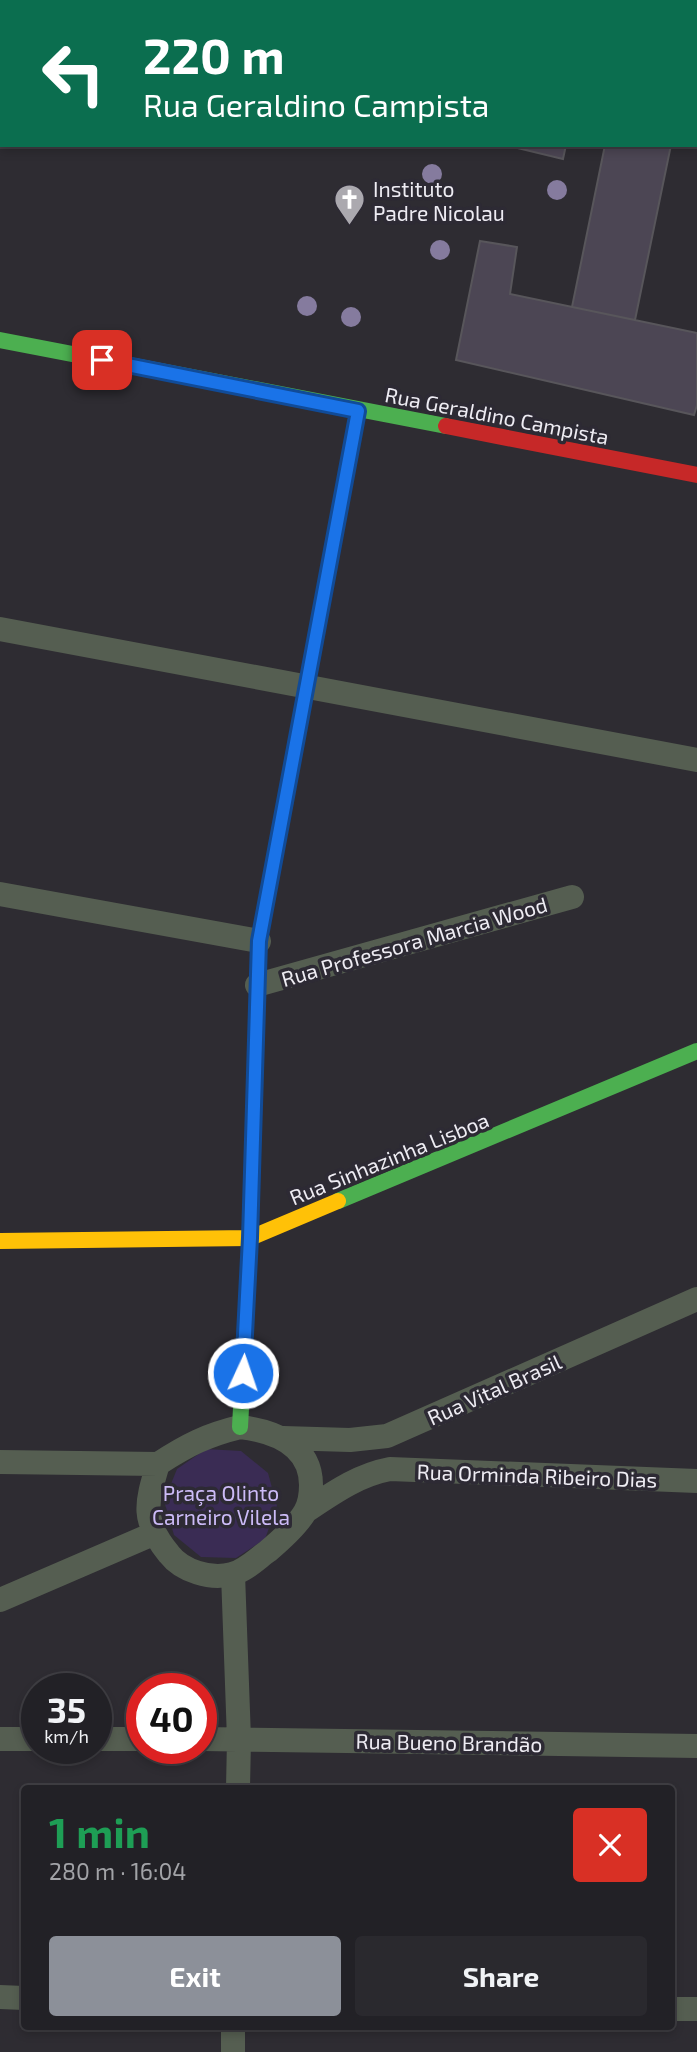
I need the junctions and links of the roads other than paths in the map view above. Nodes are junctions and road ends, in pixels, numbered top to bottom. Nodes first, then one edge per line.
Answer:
1 (0, 340) edge
2 (358, 411) junction
3 (697, 475) edge
4 (0, 629) edge
5 (308, 685) junction
6 (697, 760) edge
7 (0, 894) edge
8 (572, 897) dead end
9 (259, 941) junction
10 (257, 985) junction
11 (697, 1051) edge
12 (250, 1238) junction
13 (0, 1241) edge
14 (697, 1299) edge
15 (240, 1427) junction
16 (283, 1438) junction
17 (0, 1462) edge
18 (158, 1464) junction
19 (697, 1481) edge
20 (306, 1511) junction
21 (153, 1534) junction
22 (233, 1574) junction
23 (0, 1600) edge
24 (0, 1739) edge
25 (21, 1739) edge
26 (217, 1739) edge
27 (239, 1739) junction
28 (697, 1746) edge
29 (238, 1785) edge
30 (0, 1997) edge
31 (21, 1998) edge
32 (675, 2009) edge
33 (697, 2010) edge
34 (233, 2030) edge
35 (233, 2052) edge

1 - 2 street, Rua Geraldino Campista
2 - 3 street, Rua Geraldino Campista
2 - 5 street
4 - 5 street
5 - 6 street
5 - 9 street
7 - 9 street
8 - 10 street, Rua Professora Marcia Wood
9 - 10 street
10 - 12 street
11 - 12 street, Rua Sinhazinha Lisboa
12 - 13 street, Rua Sinhazinha Lisboa
12 - 15 street
14 - 16 street, Rua Vital Brasil
15 - 16 street
15 - 18 street
16 - 20 street
17 - 18 street
18 - 21 street
19 - 20 street, Rua Orminda Ribeiro Dias
20 - 22 street
21 - 22 street
21 - 23 street
22 - 27 street
24 - 25 street
26 - 27 street, Rua Bueno Brandão
27 - 28 street, Rua Bueno Brandão
27 - 29 street
30 - 31 street
32 - 33 street
34 - 35 street

